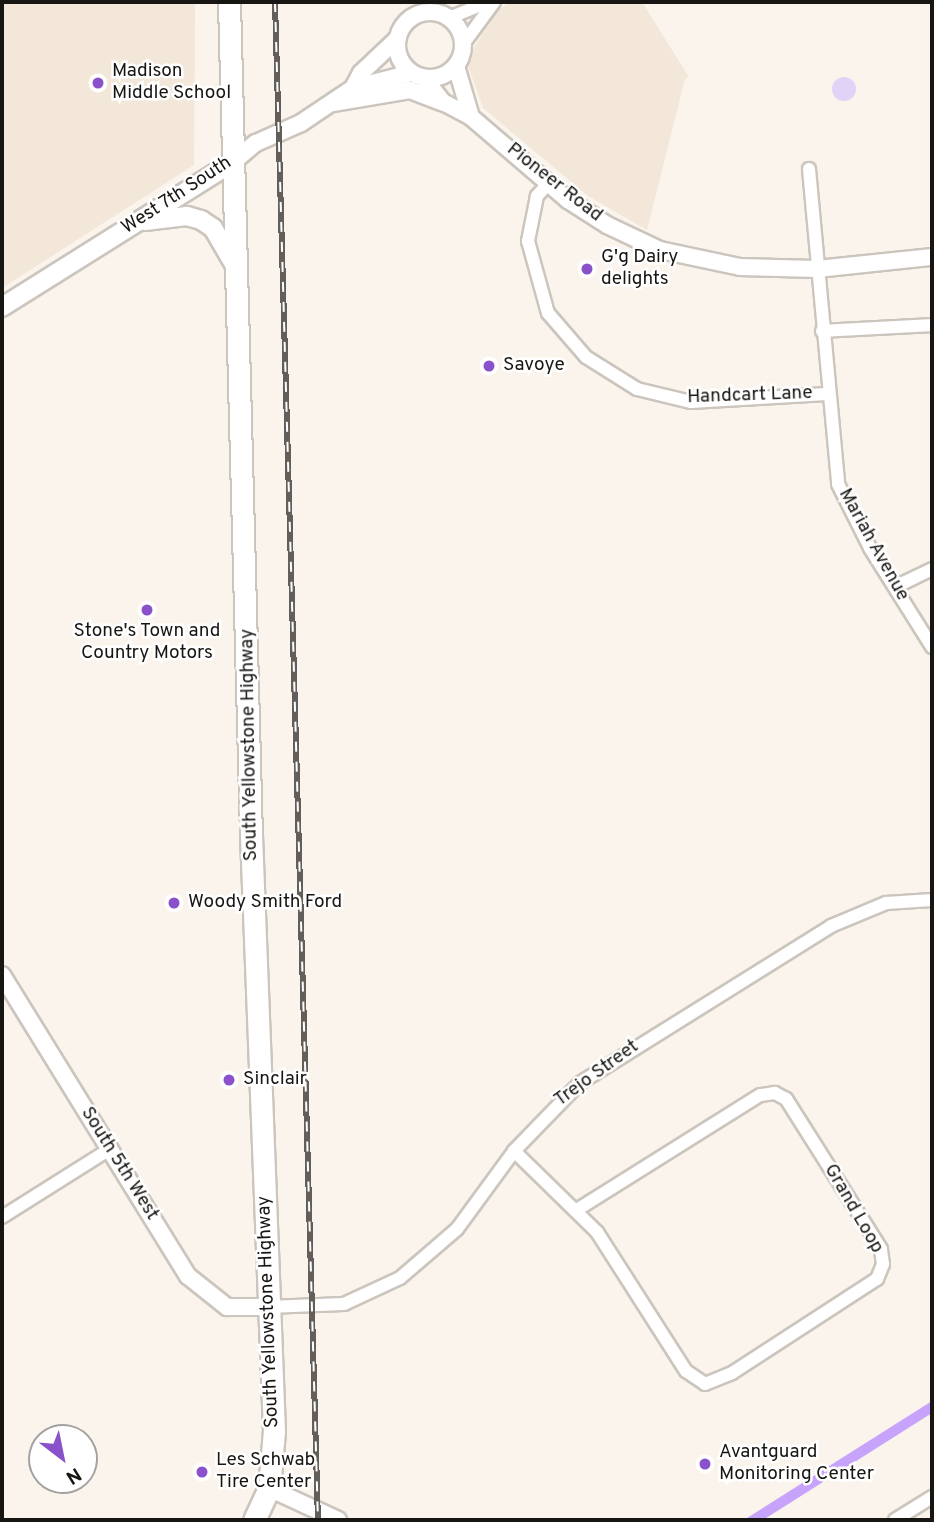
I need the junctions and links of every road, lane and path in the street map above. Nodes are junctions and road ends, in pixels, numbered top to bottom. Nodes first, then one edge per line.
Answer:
1 (229, 2) edge
2 (488, 2) edge
3 (494, 2) edge
4 (449, 18) junction
5 (398, 38) junction
6 (464, 43) junction
7 (456, 66) junction
8 (417, 76) junction
9 (353, 88) junction
10 (443, 102) junction
11 (333, 103) junction
12 (471, 117) junction
13 (233, 162) junction
14 (809, 169) dead end
15 (549, 183) junction
16 (138, 222) junction
17 (932, 257) edge
18 (237, 269) junction
19 (817, 269) junction
20 (2, 307) edge
21 (932, 325) edge
22 (822, 331) junction
23 (827, 394) junction
24 (932, 569) edge
25 (895, 587) junction
26 (932, 647) edge
27 (932, 900) edge
28 (2, 975) edge
29 (110, 1149) junction
30 (514, 1151) junction
31 (577, 1210) junction
32 (2, 1217) edge
33 (267, 1307) junction
34 (269, 1488) junction
35 (932, 1497) edge
36 (254, 1520) edge
37 (338, 1520) edge
38 (895, 1520) edge

1 - 13 main road, South Yellowstone Highway
2 - 4 street
3 - 6 street
4 - 5 street
4 - 6 street
5 - 8 street
5 - 9 street, West 7th South
6 - 7 street
7 - 8 street
7 - 12 street
8 - 9 street, West 7th South
8 - 10 street, Pioneer Road
9 - 11 street, West 7th South
10 - 11 street
10 - 12 street, Pioneer Road
11 - 13 street, West 7th South
12 - 15 street, Pioneer Road
13 - 16 main road, West 7th South
13 - 18 main road, South Yellowstone Highway
14 - 19 street, Mariah Avenue
15 - 19 street, Pioneer Road
15 - 23 street, Handcart Lane
16 - 18 main road
16 - 20 main road, West 7th South
17 - 19 street, Pioneer Road
18 - 33 main road, South Yellowstone Highway
19 - 22 street, Mariah Avenue
21 - 22 street
22 - 23 street, Mariah Avenue
23 - 25 street, Mariah Avenue
24 - 25 street
25 - 26 street, Mariah Avenue
27 - 30 street, Trejo Street
28 - 29 street, South 5th West
29 - 32 street
29 - 33 street, South 5th West
30 - 31 street, Grand Loop
30 - 33 street, Trejo Street
31 - 31 street, Grand Loop
33 - 34 main road, South Yellowstone Highway
34 - 36 main road
34 - 37 street
35 - 38 street

